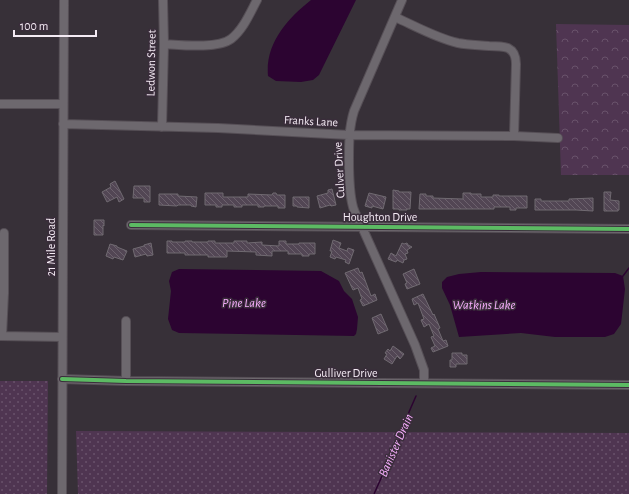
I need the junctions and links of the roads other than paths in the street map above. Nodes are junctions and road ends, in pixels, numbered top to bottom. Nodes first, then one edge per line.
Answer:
1 (64, 0) edge
2 (163, 0) edge
3 (257, 0) edge
4 (402, 0) edge
5 (395, 17) junction
6 (164, 44) junction
7 (0, 104) edge
8 (63, 104) junction
9 (63, 124) junction
10 (162, 127) junction
11 (349, 135) junction
12 (514, 136) junction
13 (558, 138) dead end
14 (131, 225) dead end
15 (362, 227) junction
16 (629, 229) edge
17 (4, 233) dead end
18 (126, 321) dead end
19 (1, 336) edge
20 (62, 337) junction
21 (62, 379) junction
22 (126, 381) junction
23 (424, 383) junction
24 (629, 385) edge
25 (62, 494) edge

1 - 8 street, 21 Mile Road
2 - 6 street, Ledwon Street
3 - 6 street
4 - 5 street, Culver Drive
5 - 11 street, Culver Drive
5 - 12 street
6 - 10 street, Ledwon Street
7 - 8 street
8 - 9 street, 21 Mile Road
9 - 10 street, Franks Lane
9 - 20 street, 21 Mile Road
10 - 11 street, Franks Lane
11 - 12 street, Franks Lane
11 - 15 street, Culver Drive
12 - 13 street, Franks Lane
14 - 15 street, Houghton Drive
15 - 16 street, Houghton Drive
15 - 23 street, Culver Drive
17 - 19 street
18 - 22 street
19 - 20 street
20 - 21 street, 21 Mile Road
21 - 22 street, Gulliver Drive
21 - 25 street, 21 Mile Road
22 - 23 street, Gulliver Drive
23 - 24 street, Gulliver Drive

